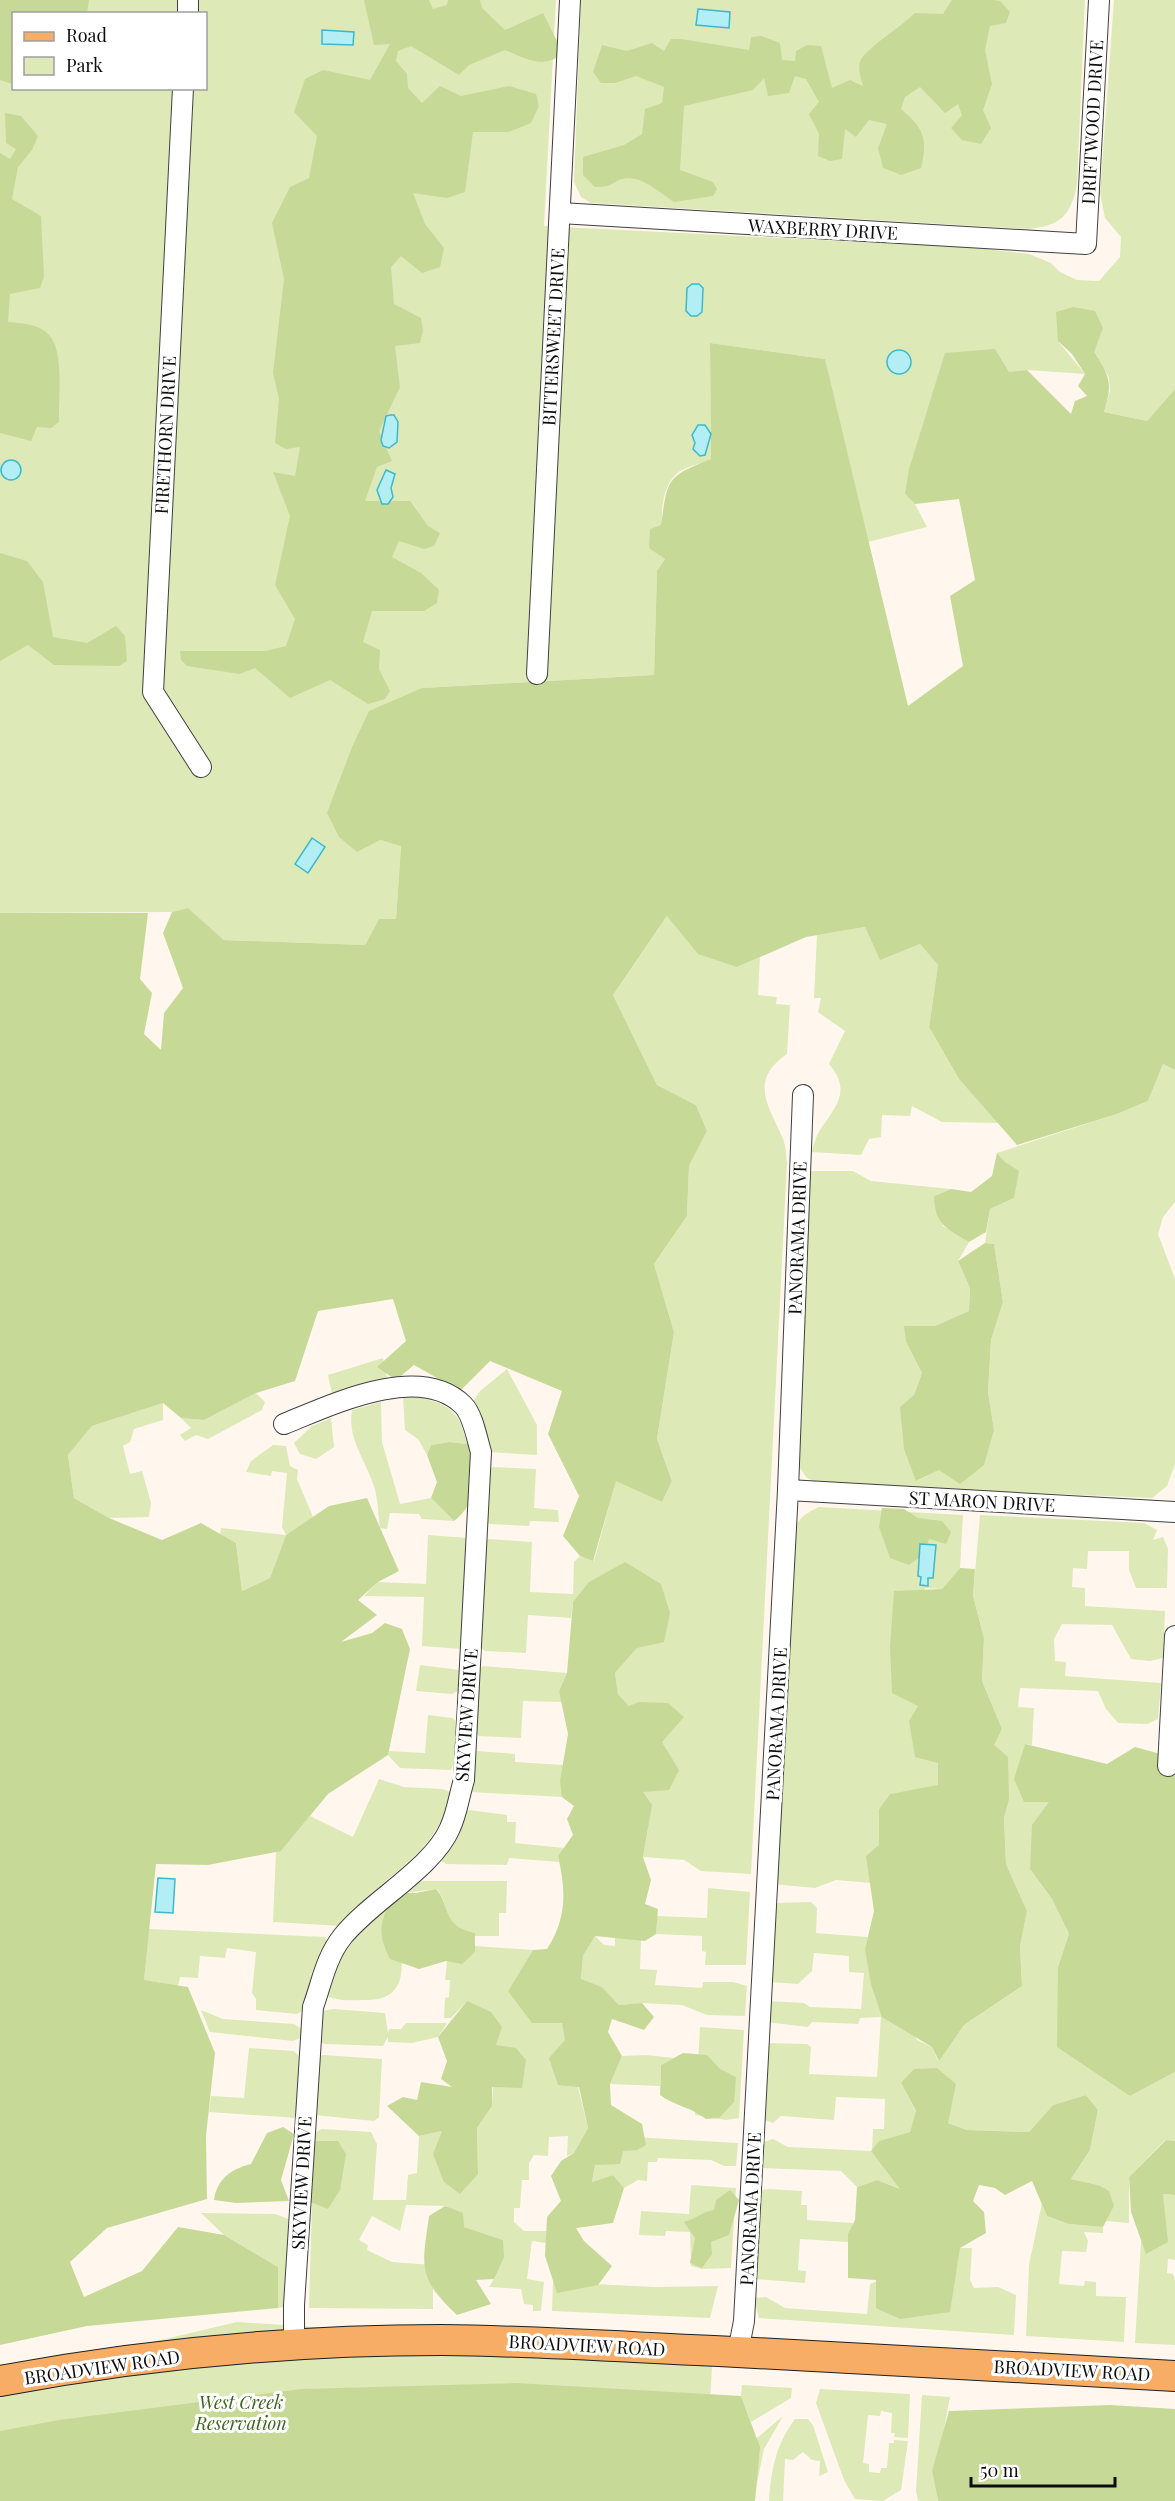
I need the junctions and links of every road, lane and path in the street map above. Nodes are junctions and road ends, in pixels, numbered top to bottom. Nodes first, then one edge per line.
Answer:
1 (570, 0) edge
2 (1098, 0) edge
3 (183, 90) edge
4 (560, 213) junction
5 (1086, 244) joint
6 (537, 674) dead end
7 (201, 767) dead end
8 (803, 1095) dead end
9 (284, 1424) dead end
10 (788, 1490) junction
11 (1175, 1512) edge
12 (1175, 1636) edge
13 (1168, 1766) dead end
14 (294, 2346) junction
15 (738, 2352) junction
16 (1175, 2376) edge
17 (0, 2381) edge

1 - 4 street, BITTERSWEET DRIVE
2 - 5 street, DRIFTWOOD DRIVE
3 - 7 street, FIRETHORN DRIVE
4 - 5 street, WAXBERRY DRIVE
4 - 6 street, BITTERSWEET DRIVE
8 - 10 street, PANORAMA DRIVE
9 - 14 street, SKYVIEW DRIVE
10 - 11 street, ST MARON DRIVE
10 - 15 street, PANORAMA DRIVE
12 - 13 street
14 - 15 main road, BROADVIEW ROAD
14 - 17 main road, BROADVIEW ROAD
15 - 16 main road, BROADVIEW ROAD

